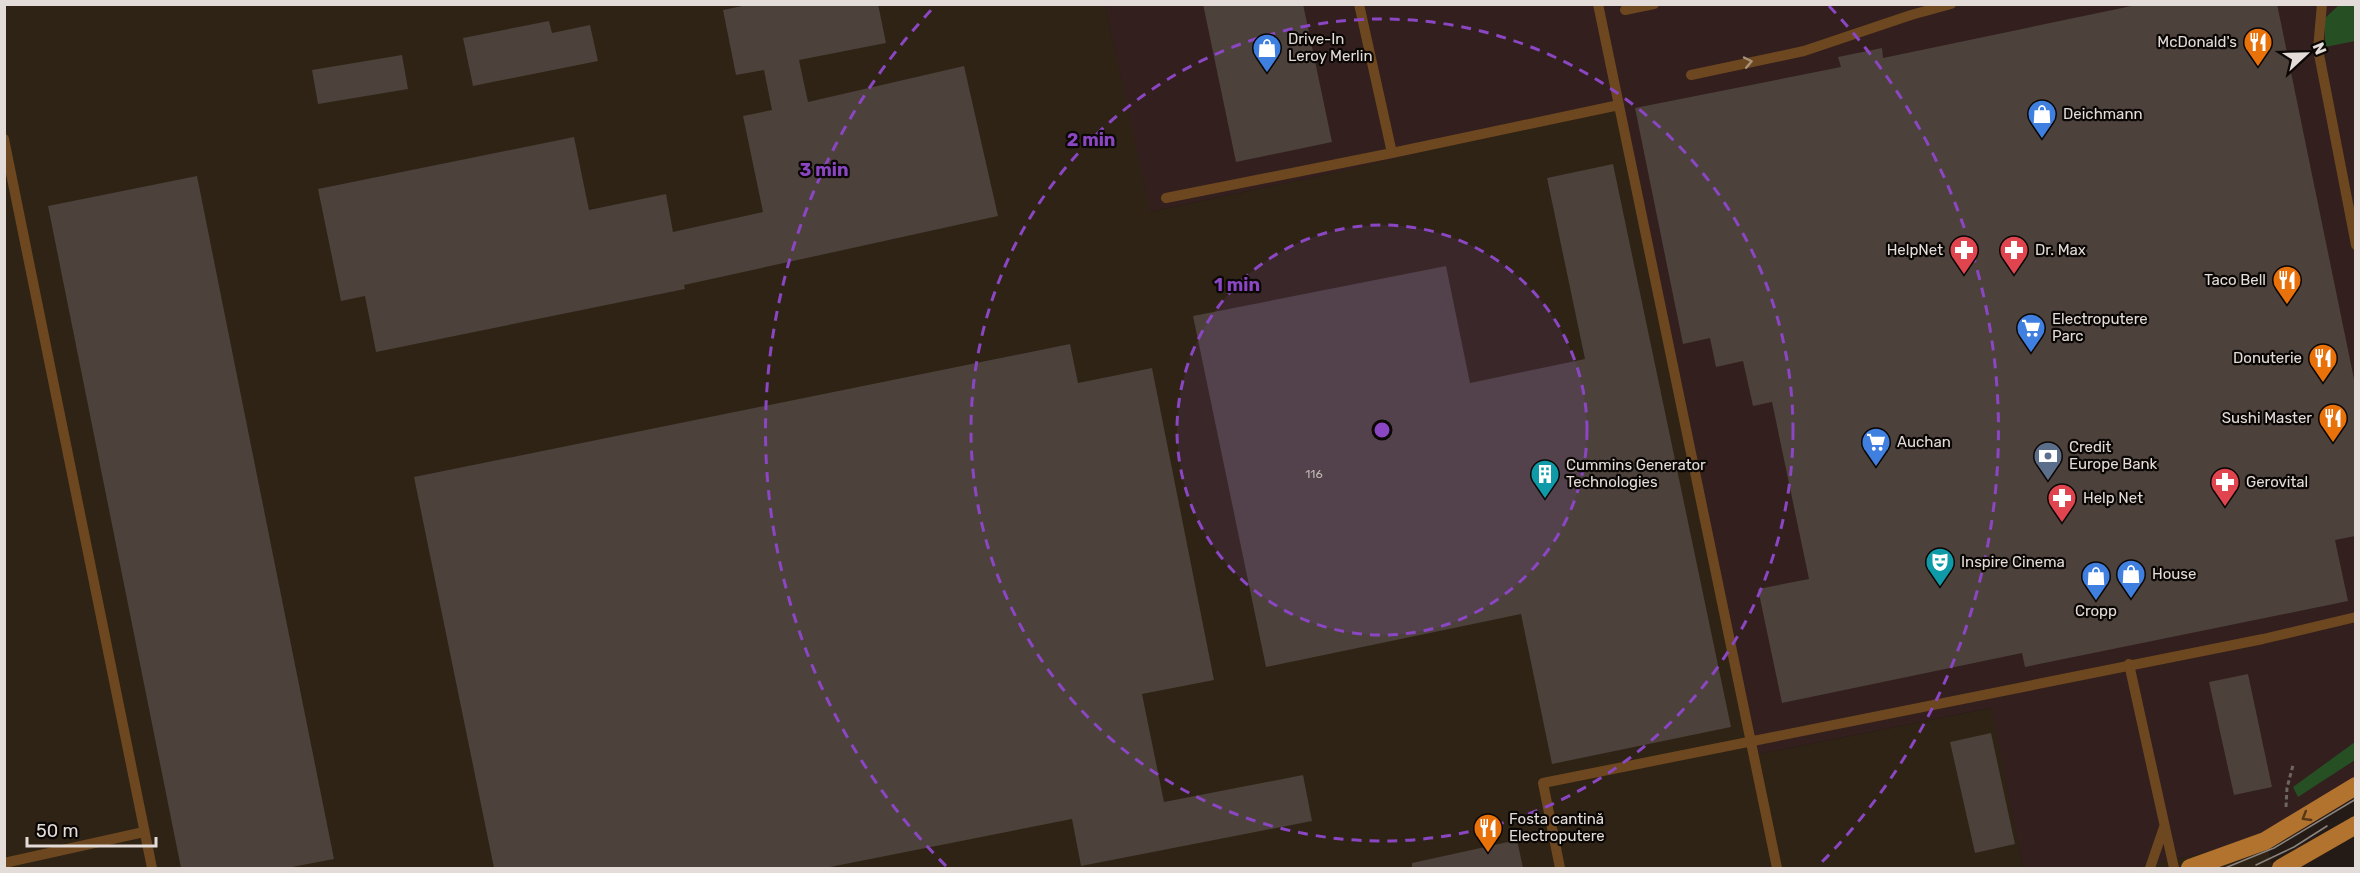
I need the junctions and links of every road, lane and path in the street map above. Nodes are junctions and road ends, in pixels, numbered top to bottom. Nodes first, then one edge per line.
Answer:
1 (1359, 4) edge
2 (1598, 4) edge
3 (1654, 4) edge
4 (1951, 4) edge
5 (2322, 4) edge
6 (1625, 10) dead end
7 (1691, 75) dead end
8 (1619, 105) junction
9 (4, 139) edge
10 (1392, 153) junction
11 (1166, 198) dead end
12 (2355, 245) edge
13 (2355, 616) edge
14 (2128, 664) junction
15 (1752, 740) junction
16 (2293, 765) dead end
17 (2355, 786) edge
18 (2165, 824) junction
19 (2355, 825) edge
20 (2284, 830) junction
21 (144, 832) junction
22 (4, 863) edge
23 (152, 868) edge
24 (1560, 868) edge
25 (1777, 868) edge
26 (2150, 868) edge
27 (2174, 868) edge
28 (2190, 868) edge
29 (2281, 868) edge

1 - 10 lane
2 - 8 lane
3 - 6 lane
7 -> 4 lane
5 - 12 lane
8 - 10 lane
8 - 15 lane
9 - 21 lane
10 - 11 lane
13 - 14 lane
14 - 15 lane
14 - 18 lane
15 - 24 lane
15 - 25 lane
16 - 20 path
17 -> 20 main road
18 - 26 lane
18 - 27 lane
19 - 29 main road
20 - 28 main road
21 - 22 lane
21 - 23 lane

